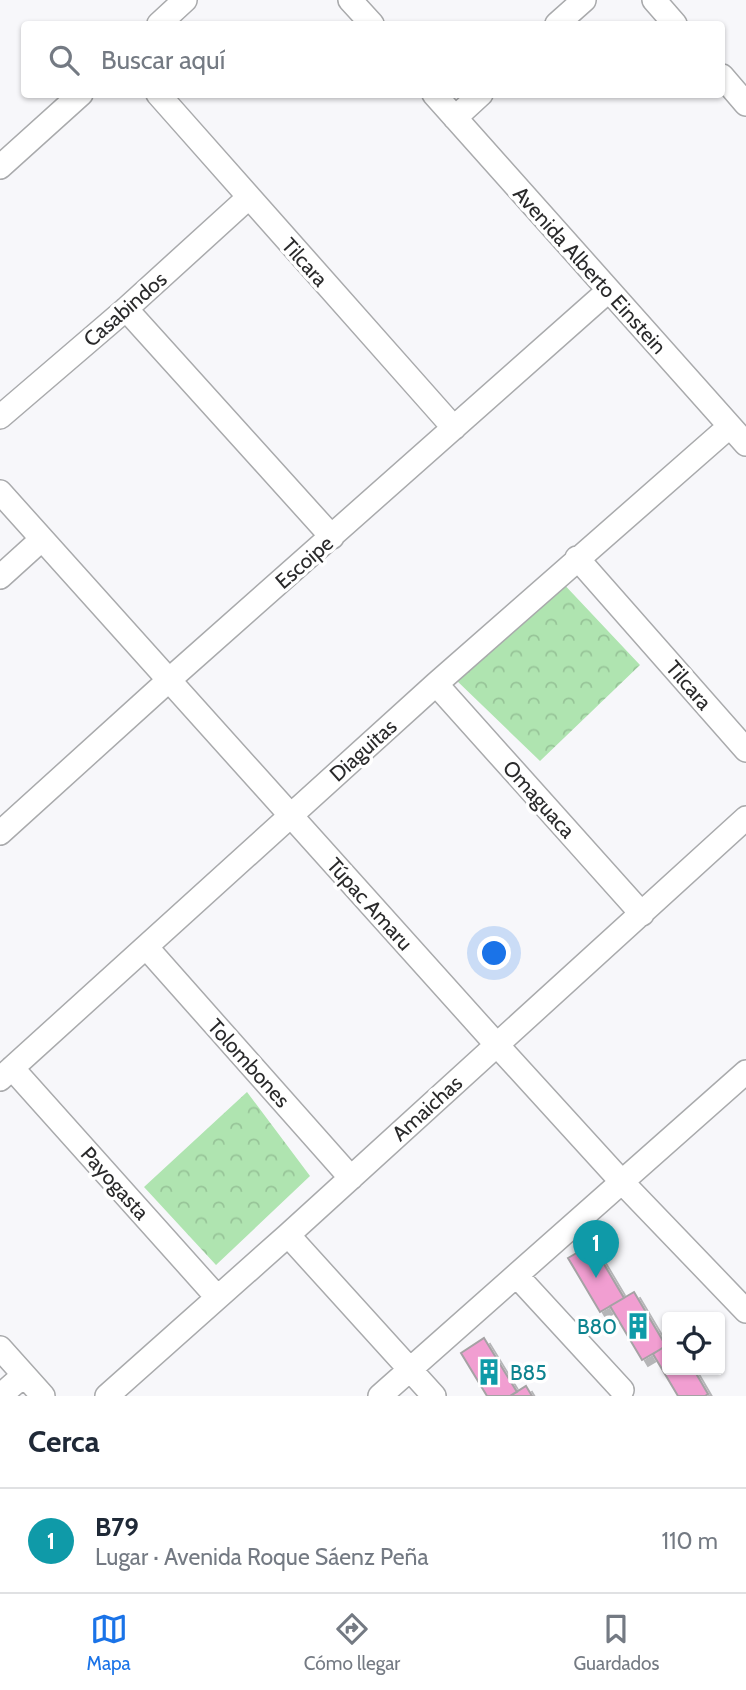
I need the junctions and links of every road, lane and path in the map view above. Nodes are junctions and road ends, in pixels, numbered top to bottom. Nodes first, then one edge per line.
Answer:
1 (185, 0) edge
2 (350, 0) edge
3 (584, 0) edge
4 (654, 0) edge
5 (162, 21) edge
6 (369, 21) edge
7 (560, 21) edge
8 (673, 21) edge
9 (725, 80) edge
10 (77, 98) edge
11 (161, 98) edge
12 (438, 98) edge
13 (477, 98) edge
14 (746, 104) edge
15 (455, 118) junction
16 (0, 167) edge
17 (248, 198) junction
18 (608, 291) junction
19 (126, 309) junction
20 (0, 417) edge
21 (730, 426) junction
22 (454, 428) junction
23 (746, 444) edge
24 (0, 492) edge
25 (332, 537) junction
26 (41, 539) junction
27 (577, 558) junction
28 (0, 577) edge
29 (169, 680) junction
30 (436, 684) junction
31 (746, 750) edge
32 (290, 815) junction
33 (746, 818) edge
34 (0, 833) edge
35 (642, 914) junction
36 (146, 948) junction
37 (497, 1045) junction
38 (746, 1072) edge
39 (6, 1073) edge
40 (351, 1178) junction
41 (622, 1182) junction
42 (288, 1235) junction
43 (517, 1276) junction
44 (217, 1297) junction
45 (746, 1311) edge
46 (0, 1348) edge
47 (410, 1370) junction
48 (24, 1375) junction
49 (622, 1390) dead end
50 (1, 1396) edge
51 (43, 1396) edge
52 (107, 1396) edge
53 (380, 1396) edge
54 (434, 1396) edge

1 - 5 street
2 - 6 street
3 - 7 street
4 - 8 street
9 - 14 street
10 - 16 street
11 - 17 street, Tilcara
12 - 15 street, Avenida Alberto Einstein
13 - 15 street
15 - 18 street, Avenida Alberto Einstein
17 - 19 street, Casabindos
17 - 22 street, Tilcara
18 - 21 street, Avenida Alberto Einstein
18 - 22 street, Escoipe
19 - 20 street, Casabindos
19 - 25 street
21 - 23 street, Avenida Alberto Einstein
21 - 27 street, Diaguitas
22 - 25 street, Escoipe
24 - 26 street, Túpac Amaru
25 - 29 street, Escoipe
26 - 28 street
26 - 29 street, Túpac Amaru
27 - 30 street, Diaguitas
27 - 31 street, Tilcara
29 - 32 street, Túpac Amaru
29 - 34 street, Escoipe
30 - 32 street, Diaguitas
30 - 35 street, Omaguaca
32 - 36 street, Diaguitas
32 - 37 street, Túpac Amaru
33 - 35 street, Amaichas
35 - 37 street, Amaichas
36 - 39 street, Diaguitas
36 - 40 street, Tolombones
37 - 40 street, Amaichas
37 - 41 street, Túpac Amaru
38 - 41 street
39 - 44 street, Payogasta
40 - 42 street, Amaichas
41 - 43 street
41 - 45 street, Túpac Amaru
42 - 44 street, Amaichas
42 - 47 street
43 - 47 street
43 - 49 street
44 - 52 street, Amaichas
46 - 48 street
47 - 53 street
47 - 54 street
48 - 50 street
48 - 51 street

